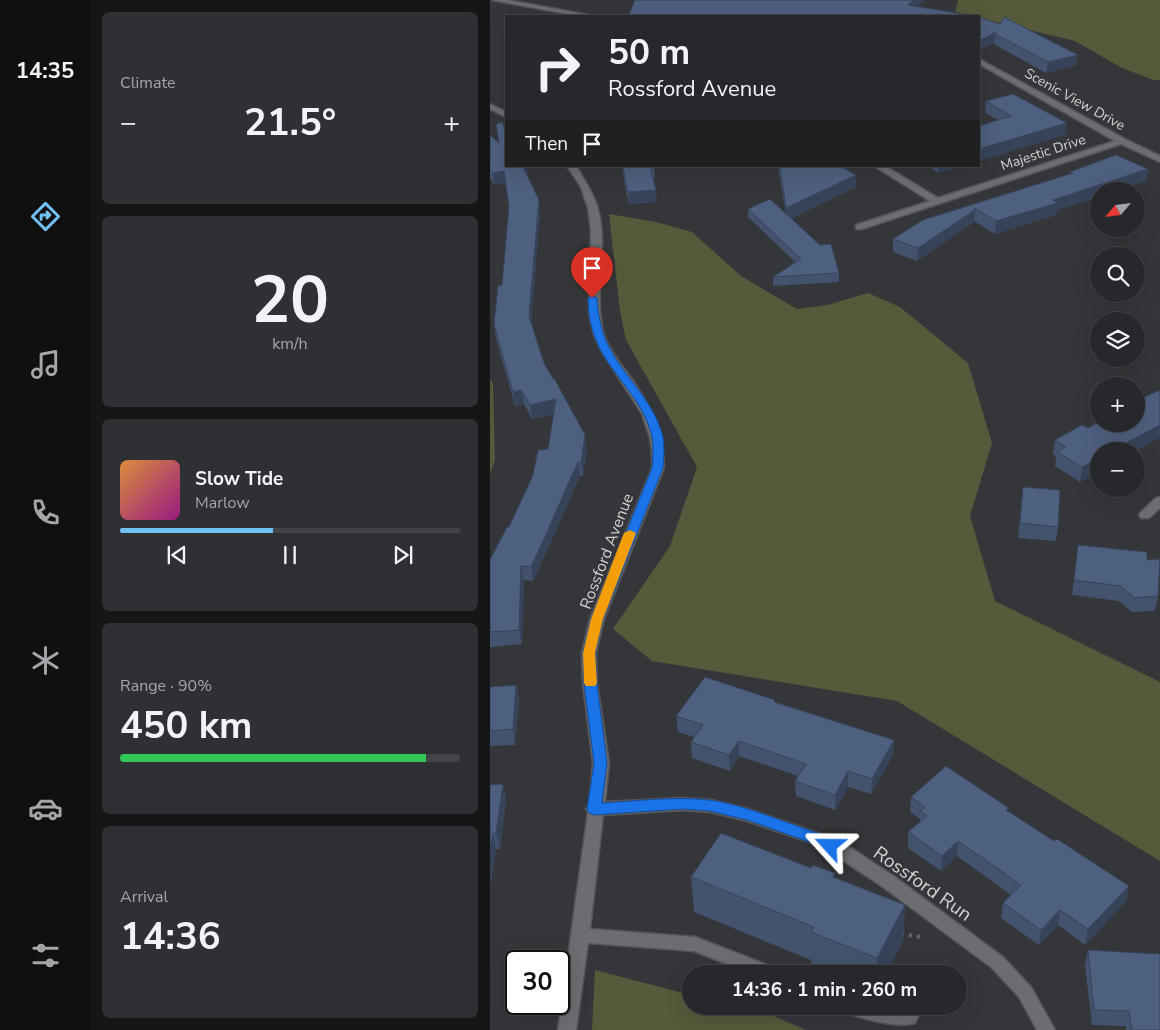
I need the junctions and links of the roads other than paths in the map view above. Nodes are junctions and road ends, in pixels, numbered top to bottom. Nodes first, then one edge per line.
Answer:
1 (495, 0) edge
2 (584, 15) edge
3 (980, 63) edge
4 (490, 106) edge
5 (505, 114) edge
6 (1122, 141) junction
7 (1160, 159) edge
8 (572, 167) edge
9 (880, 167) edge
10 (936, 201) junction
11 (859, 227) dead end
12 (1160, 501) edge
13 (1145, 515) dead end
14 (594, 809) junction
15 (579, 935) junction
16 (749, 965) edge
17 (890, 1015) edge
18 (909, 1017) dead end
19 (567, 1030) edge
20 (1046, 1030) edge

1 - 2 street
3 - 6 street, Scenic View Drive
4 - 5 street
6 - 7 street, Scenic View Drive
6 - 10 street, Majestic Drive
8 - 14 street, Rossford Avenue
9 - 10 street
10 - 11 street, Majestic Drive
12 - 13 street
14 - 15 street, Rossford Avenue
14 - 20 street, Rossford Run
15 - 16 street
15 - 19 street, Rossford Avenue
17 - 18 street

